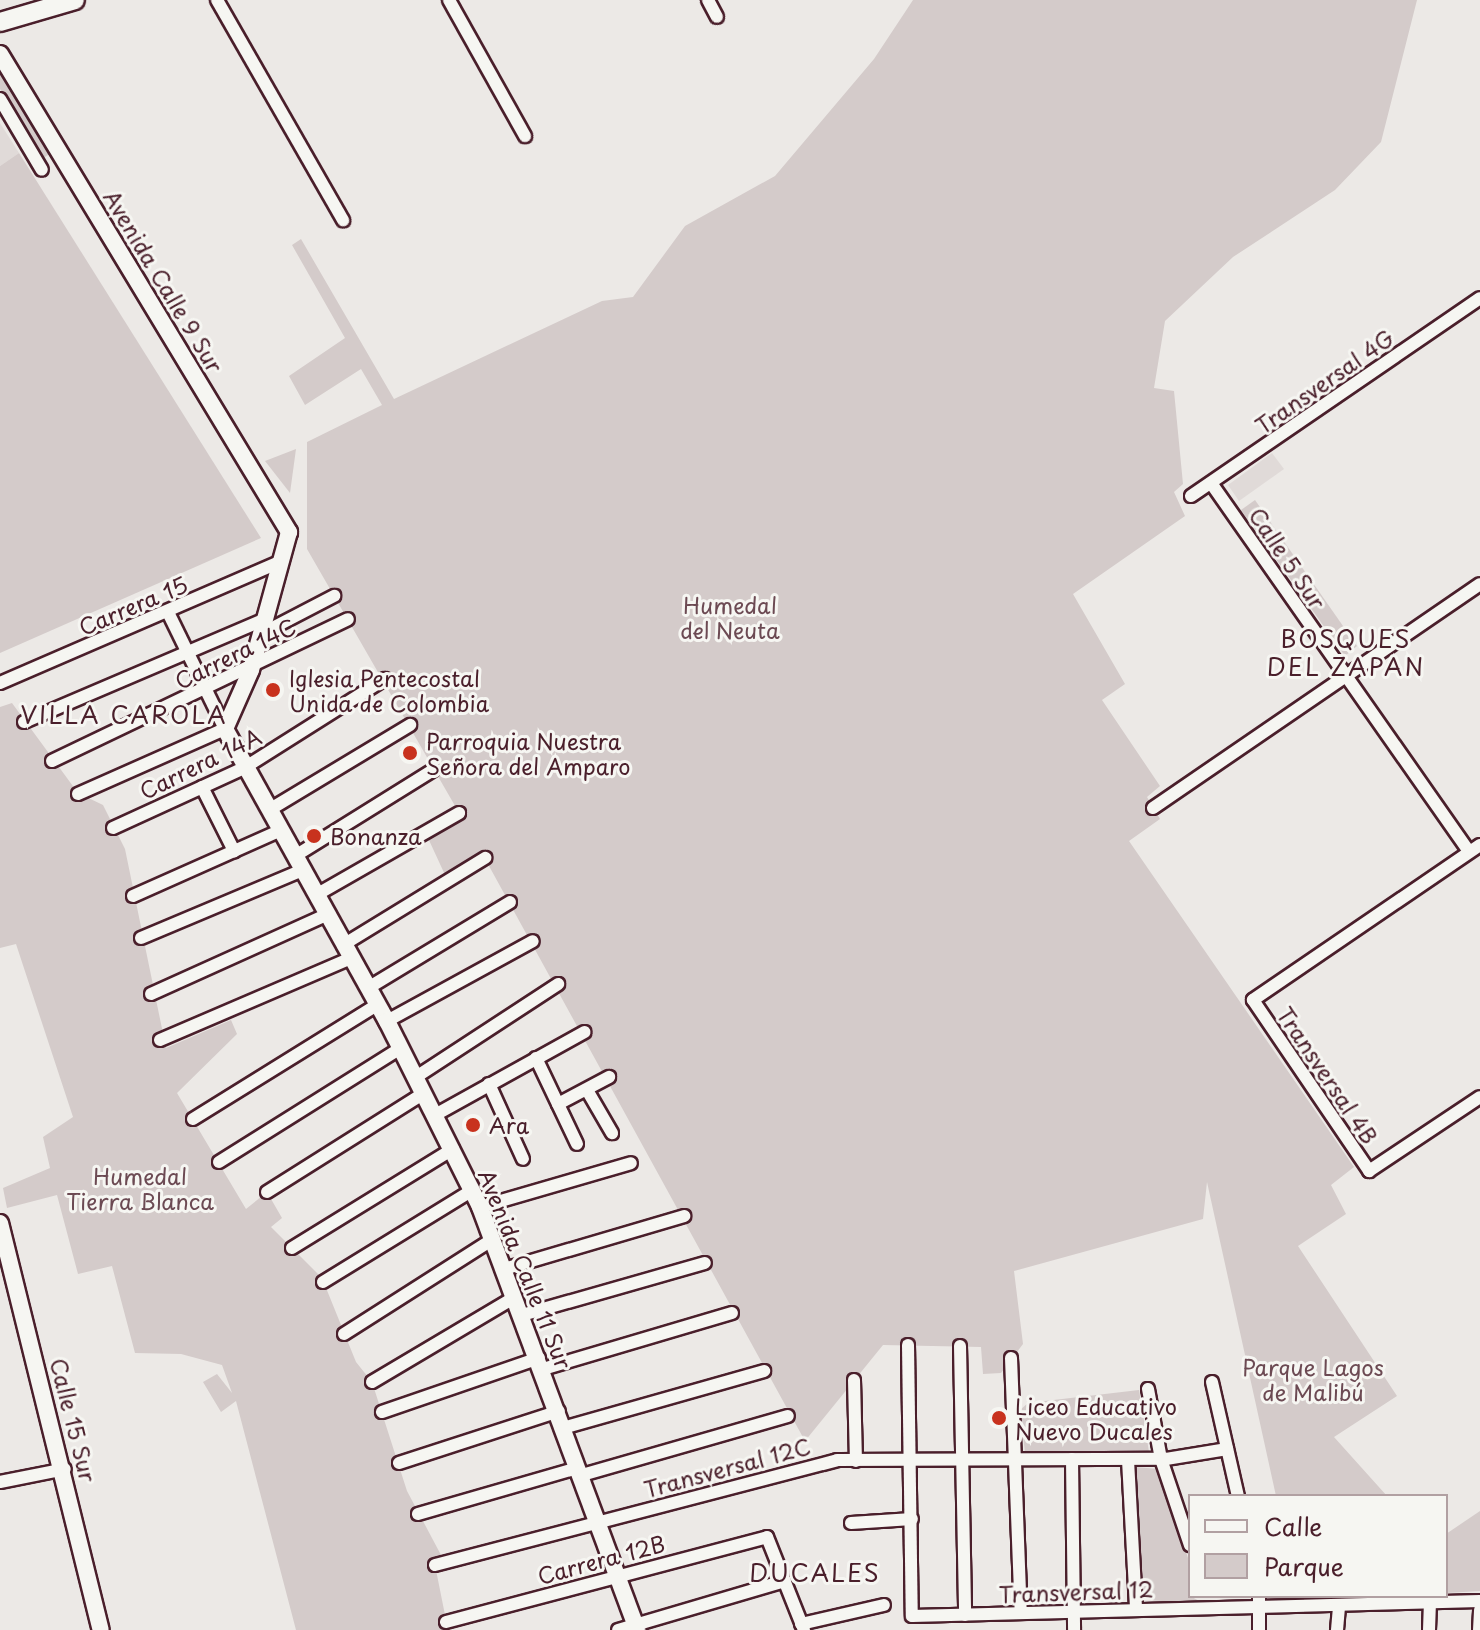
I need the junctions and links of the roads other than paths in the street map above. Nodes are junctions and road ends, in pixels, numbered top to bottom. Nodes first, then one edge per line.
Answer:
1 (75, 0) edge
2 (217, 0) edge
3 (449, 0) edge
4 (708, 0) edge
5 (717, 17) dead end
6 (0, 22) edge
7 (0, 54) edge
8 (0, 99) edge
9 (525, 136) dead end
10 (42, 170) dead end
11 (343, 220) dead end
12 (1480, 298) edge
13 (1211, 483) junction
14 (1191, 496) dead end
15 (280, 562) junction
16 (1480, 584) edge
17 (334, 596) dead end
18 (168, 612) junction
19 (348, 619) dead end
20 (261, 627) junction
21 (188, 656) junction
22 (251, 670) junction
23 (1346, 678) junction
24 (385, 679) dead end
25 (0, 683) edge
26 (205, 691) junction
27 (24, 722) dead end
28 (410, 725) dead end
29 (225, 729) junction
30 (52, 761) dead end
31 (244, 768) junction
32 (433, 770) dead end
33 (202, 787) junction
34 (78, 794) dead end
35 (1153, 808) dead end
36 (269, 810) junction
37 (459, 813) dead end
38 (113, 828) dead end
39 (281, 830) junction
40 (1474, 849) edge
41 (234, 851) junction
42 (485, 858) dead end
43 (299, 863) junction
44 (316, 895) junction
45 (133, 896) dead end
46 (510, 902) dead end
47 (326, 915) junction
48 (141, 938) dead end
49 (533, 941) dead end
50 (347, 952) junction
51 (558, 984) dead end
52 (368, 988) junction
53 (151, 994) dead end
54 (377, 1005) junction
55 (387, 1021) junction
56 (585, 1032) dead end
57 (160, 1040) dead end
58 (401, 1048) junction
59 (536, 1058) junction
60 (416, 1077) junction
61 (609, 1077) dead end
62 (489, 1084) junction
63 (587, 1090) junction
64 (424, 1093) junction
65 (1480, 1097) edge
66 (558, 1104) junction
67 (435, 1115) junction
68 (193, 1119) dead end
69 (612, 1133) dead end
70 (577, 1144) dead end
71 (453, 1149) junction
72 (523, 1159) dead end
73 (219, 1162) dead end
74 (631, 1163) dead end
75 (471, 1191) junction
76 (267, 1192) dead end
77 (480, 1207) junction
78 (684, 1216) dead end
79 (0, 1223) edge
80 (493, 1239) junction
81 (292, 1248) dead end
82 (705, 1263) dead end
83 (504, 1269) junction
84 (323, 1282) dead end
85 (515, 1297) junction
86 (732, 1313) dead end
87 (522, 1315) junction
88 (344, 1334) dead end
89 (908, 1345) dead end
90 (960, 1346) dead end
91 (1011, 1358) dead end
92 (541, 1364) junction
93 (764, 1371) dead end
94 (854, 1380) dead end
95 (372, 1382) dead end
96 (1212, 1382) dead end
97 (1148, 1389) dead end
98 (382, 1412) dead end
99 (788, 1416) dead end
100 (562, 1419) junction
101 (1227, 1449) junction
102 (1072, 1459) junction
103 (1161, 1459) junction
104 (1128, 1460) junction
105 (856, 1461) junction
106 (1016, 1461) junction
107 (399, 1463) dead end
108 (964, 1463) junction
109 (911, 1465) junction
110 (65, 1469) junction
111 (580, 1472) junction
112 (0, 1482) edge
113 (1238, 1494) edge
114 (418, 1514) dead end
115 (912, 1519) junction
116 (599, 1521) junction
117 (851, 1523) dead end
118 (1188, 1539) edge
119 (435, 1565) dead end
120 (618, 1574) junction
121 (785, 1581) junction
122 (1209, 1598) edge
123 (1259, 1598) edge
124 (1480, 1601) edge
125 (884, 1605) dead end
126 (1430, 1605) junction
127 (1136, 1608) junction
128 (1212, 1609) junction
129 (1339, 1609) junction
130 (1262, 1610) junction
131 (1480, 1610) edge
132 (1073, 1611) junction
133 (1021, 1613) junction
134 (965, 1615) junction
135 (446, 1622) dead end
136 (803, 1627) edge
137 (636, 1628) edge
138 (101, 1630) edge
139 (618, 1630) edge
140 (1074, 1630) edge
141 (1259, 1630) edge
142 (1337, 1630) edge
143 (1429, 1630) edge
144 (1479, 1630) edge

1 - 6 main road
2 - 11 street
3 - 9 street
4 - 5 street
7 - 15 street, Avenida Calle 9 Sur
8 - 10 street
12 - 13 street, Transversal 4G
13 - 14 street, Transversal 4G
13 - 23 street, Calle 5 Sur
15 - 18 street, Carrera 15
15 - 20 street
16 - 23 street
17 - 20 street
18 - 21 street
18 - 25 street, Carrera 15
19 - 22 street, Carrera 14C
20 - 21 street
20 - 22 street
21 - 26 street
21 - 27 street
22 - 26 street, Carrera 14C
22 - 29 street
23 - 35 street
23 - 40 street, Calle 5 Sur
24 - 31 street, Carrera 14A
26 - 29 street
26 - 30 street, Carrera 14C
28 - 36 street
29 - 31 street, Avenida Calle 11 Sur
29 - 34 street
31 - 33 street, Carrera 14A
31 - 36 street, Avenida Calle 11 Sur
32 - 43 street
33 - 38 street, Carrera 14A
33 - 41 street
36 - 39 street, Avenida Calle 11 Sur
37 - 44 street
39 - 41 street
39 - 43 street, Avenida Calle 11 Sur
40 - 65 street, Transversal 4B
41 - 45 street
42 - 50 street
43 - 44 street, Avenida Calle 11 Sur
43 - 48 street
44 - 47 street, Avenida Calle 11 Sur
46 - 52 street
47 - 50 street, Avenida Calle 11 Sur
47 - 53 street
49 - 55 street
50 - 52 street, Avenida Calle 11 Sur
50 - 57 street
51 - 60 street
52 - 54 street, Avenida Calle 11 Sur
54 - 55 street, Avenida Calle 11 Sur
54 - 68 street
55 - 58 street, Avenida Calle 11 Sur
56 - 59 street
58 - 60 street, Avenida Calle 11 Sur
58 - 73 street
59 - 62 street
59 - 66 street
60 - 64 street, Avenida Calle 11 Sur
61 - 63 street
62 - 67 street
62 - 72 street
63 - 66 street
63 - 69 street
64 - 67 street, Avenida Calle 11 Sur
64 - 76 street
66 - 70 street
67 - 71 street, Avenida Calle 11 Sur
71 - 75 street, Avenida Calle 11 Sur
71 - 81 street
74 - 77 street
75 - 77 street, Avenida Calle 11 Sur
75 - 84 street
77 - 80 street, Avenida Calle 11 Sur
78 - 83 street
79 - 110 street, Calle 15 Sur
80 - 83 street, Avenida Calle 11 Sur
80 - 88 street
82 - 87 street
83 - 85 street, Avenida Calle 11 Sur
85 - 87 street, Avenida Calle 11 Sur
85 - 95 street
86 - 92 street
87 - 92 street, Avenida Calle 11 Sur
89 - 109 street
90 - 108 street
91 - 106 street
92 - 98 street
92 - 100 street, Avenida Calle 11 Sur
93 - 100 street
94 - 105 street
96 - 101 street
97 - 103 street
99 - 111 street
100 - 107 street
100 - 111 street, Avenida Calle 11 Sur
101 - 103 street, Transversal 12C
101 - 113 street
102 - 104 street, Transversal 12C
102 - 106 street, Transversal 12C
102 - 132 street
103 - 104 street, Transversal 12C
103 - 118 street
104 - 127 street
105 - 109 street, Transversal 12C
105 - 116 street, Transversal 12C
106 - 108 street, Transversal 12C
106 - 133 street
108 - 109 street, Transversal 12C
108 - 134 street
109 - 115 street
110 - 112 street
110 - 138 street, Calle 15 Sur
111 - 114 street
111 - 116 street, Avenida Calle 11 Sur
115 - 117 street
115 - 134 street, Transversal 12
116 - 119 street, Transversal 12C
116 - 120 street, Avenida Calle 11 Sur
120 - 121 street, Carrera 12B
120 - 135 street, Carrera 12B
120 - 137 street, Avenida Calle 11 Sur
121 - 136 street
121 - 137 street
122 - 128 street
123 - 130 street
124 - 126 street, Transversal 12
125 - 136 street
126 - 129 street, Transversal 12
126 - 143 street
127 - 128 street, Transversal 12
127 - 132 street, Transversal 12
128 - 130 street, Transversal 12
129 - 130 street, Transversal 12
129 - 142 street
130 - 141 street
131 - 144 street
132 - 133 street, Transversal 12
132 - 140 street
133 - 134 street, Transversal 12
137 - 139 street

